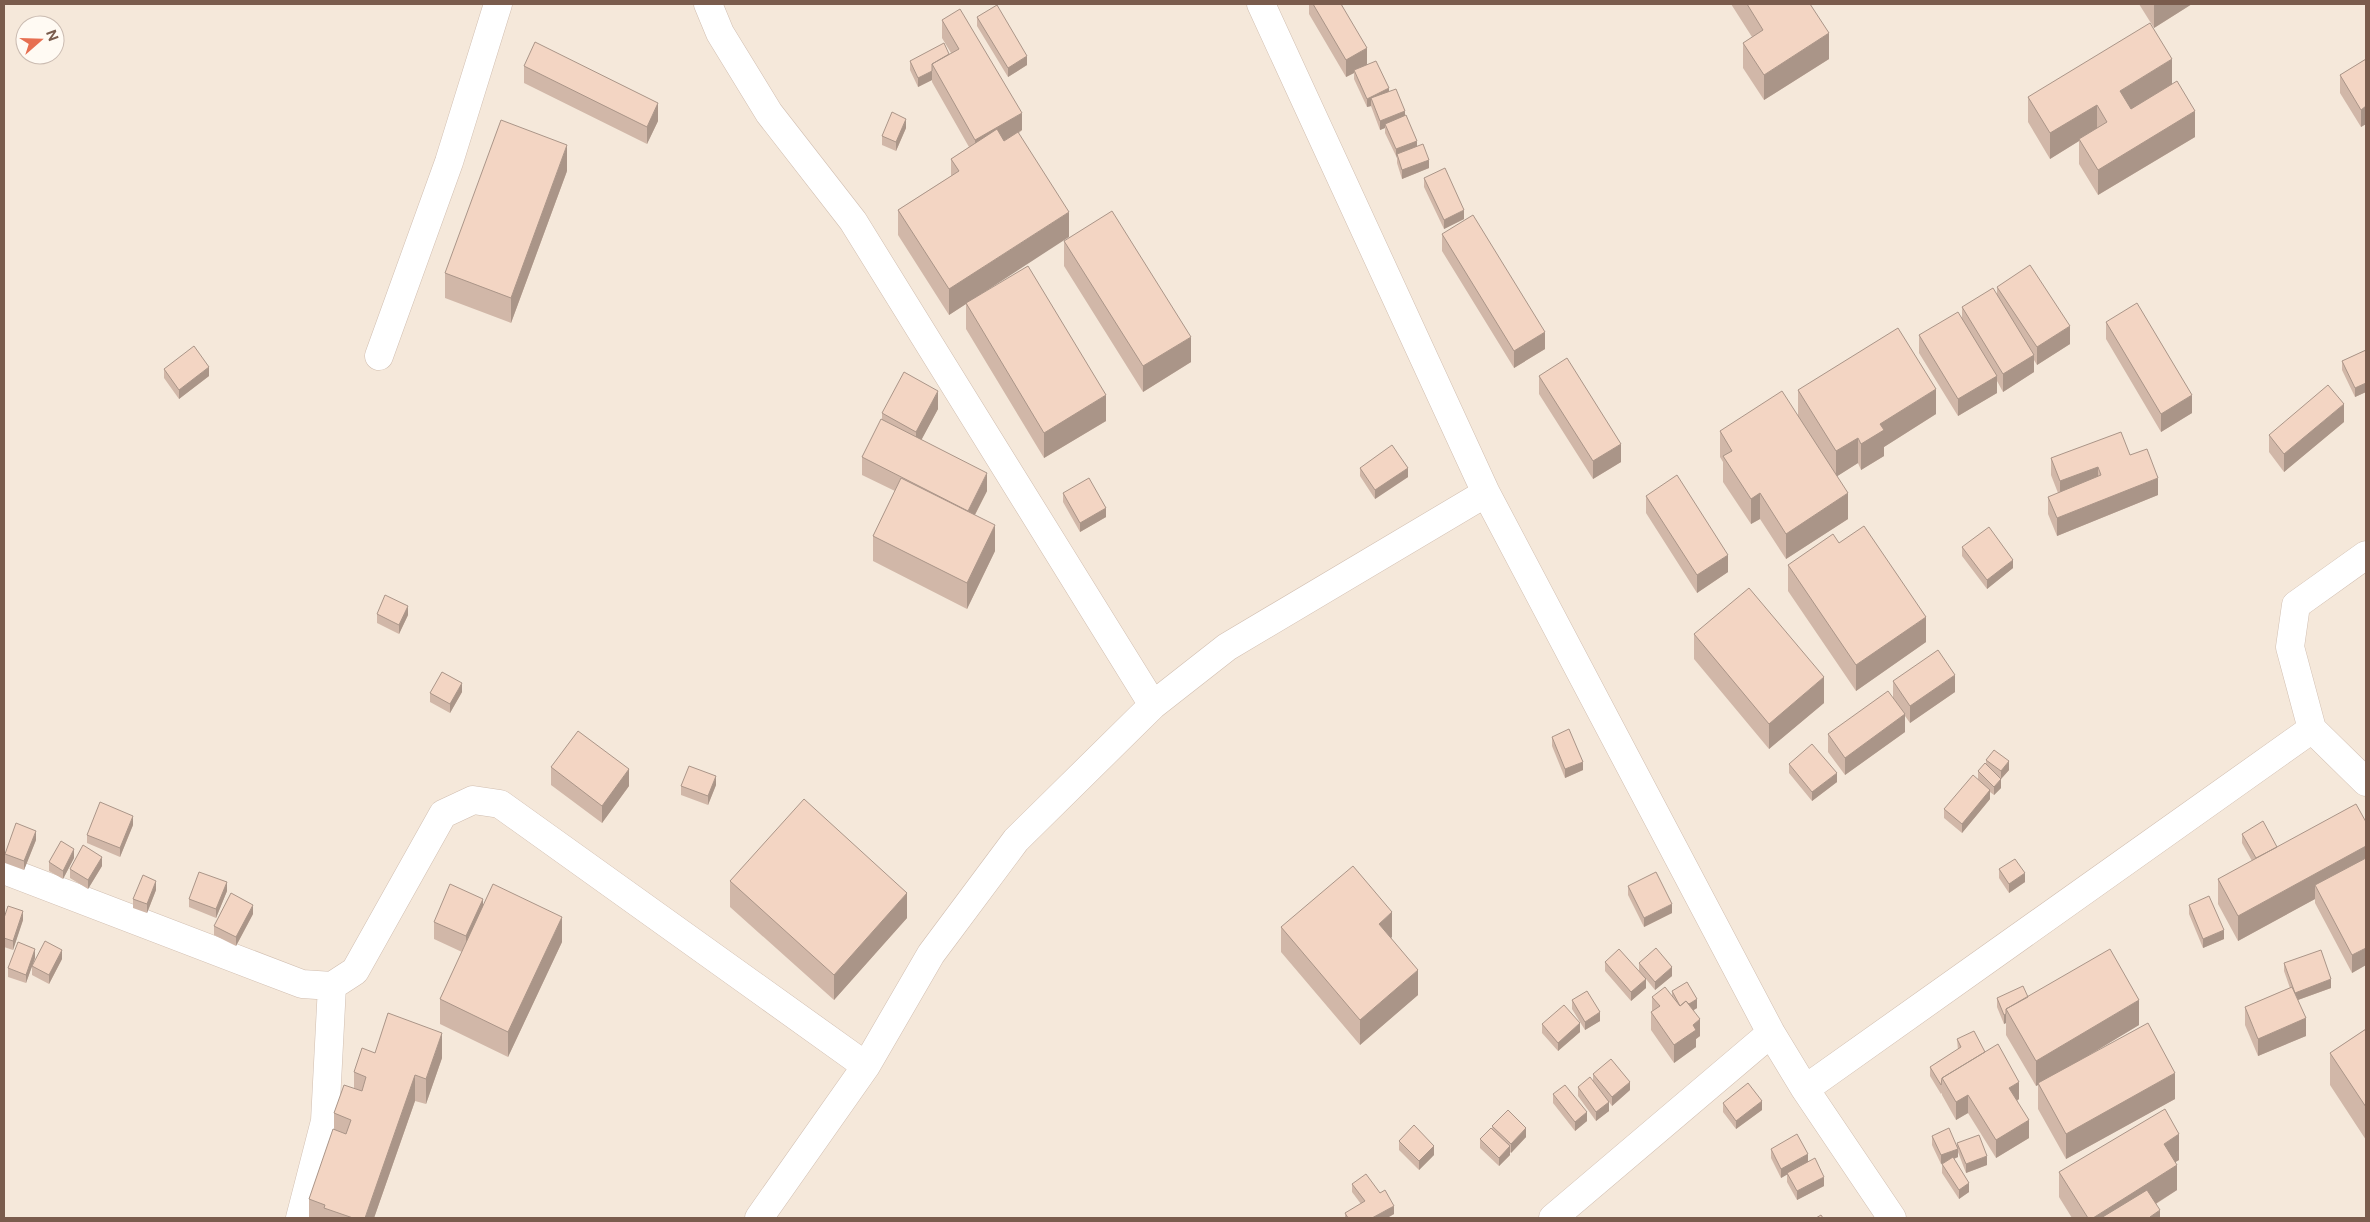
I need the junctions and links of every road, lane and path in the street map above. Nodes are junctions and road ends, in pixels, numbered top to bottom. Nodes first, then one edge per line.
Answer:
1 (498, 4) edge
2 (708, 4) edge
3 (1261, 4) edge
4 (379, 356) dead end
5 (1486, 493) junction
6 (2366, 555) edge
7 (1153, 704) junction
8 (2312, 730) junction
9 (2366, 782) edge
10 (4, 870) edge
11 (332, 986) junction
12 (1770, 1033) junction
13 (866, 1066) junction
14 (1805, 1089) junction
15 (300, 1218) edge
16 (759, 1218) edge
17 (1553, 1218) edge
18 (1892, 1218) edge

1 - 4 street
2 - 7 street
3 - 5 street
5 - 7 street
5 - 12 street
6 - 8 street
7 - 13 street
8 - 9 street
8 - 14 street
10 - 11 street
11 - 13 street
11 - 15 street
12 - 14 street
12 - 17 street
13 - 16 street
14 - 18 street

